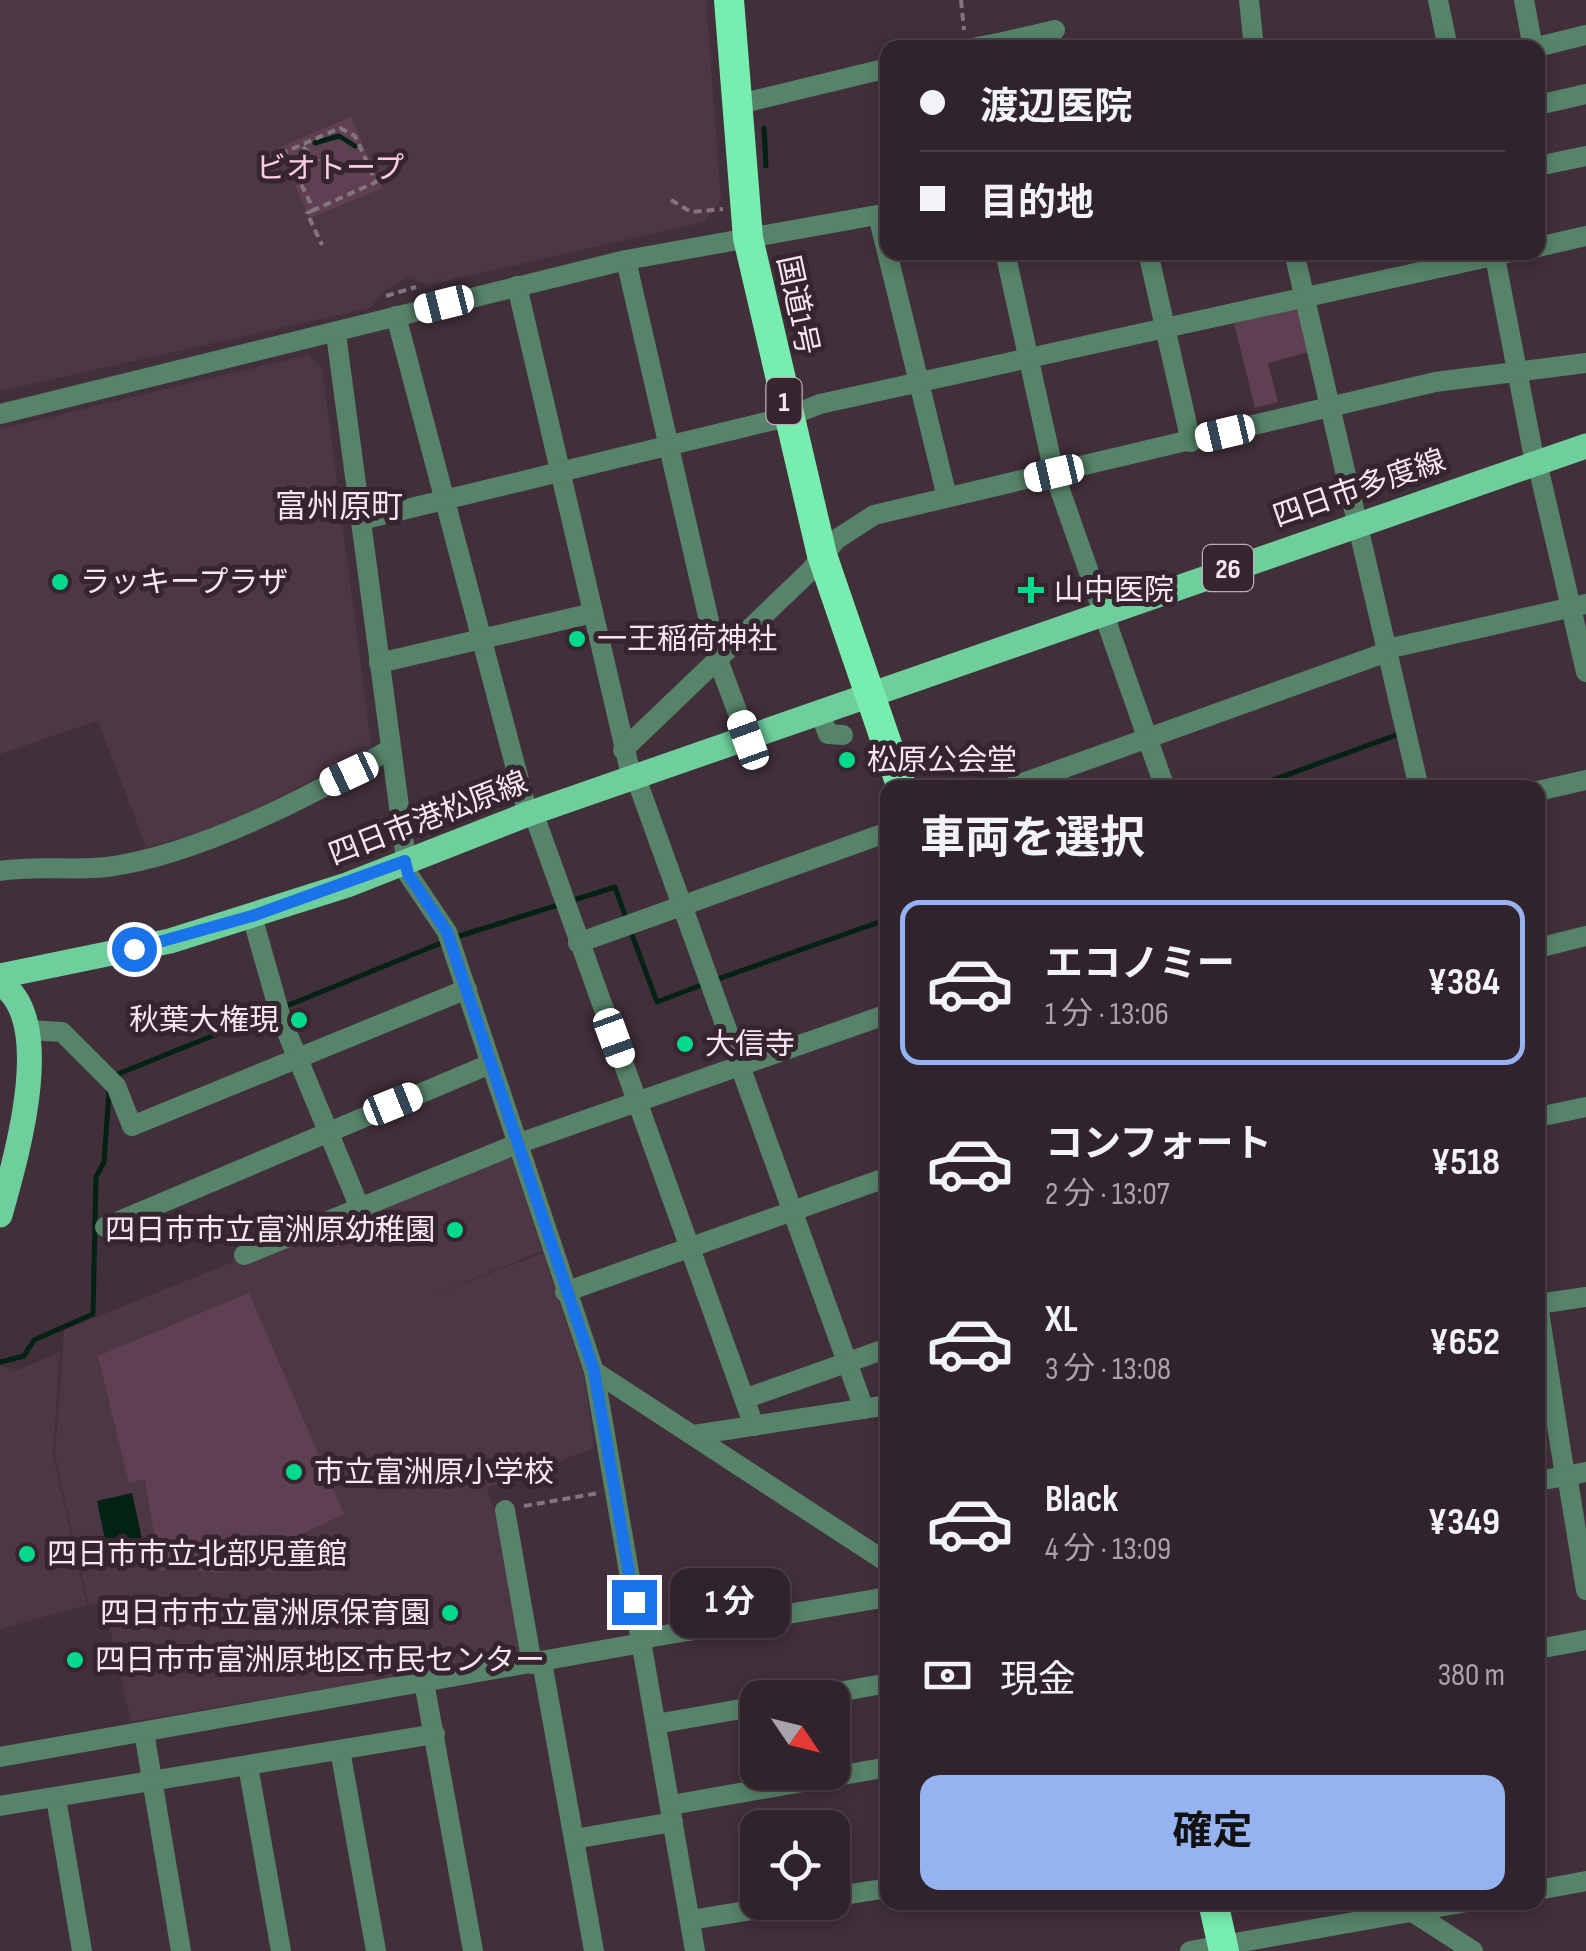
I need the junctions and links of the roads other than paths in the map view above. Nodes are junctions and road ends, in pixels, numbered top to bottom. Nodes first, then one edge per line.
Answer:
1 (730, 0) edge
2 (1249, 0) edge
3 (1438, 0) edge
4 (1524, 0) edge
5 (1055, 30) dead end
6 (1586, 35) edge
7 (1020, 40) edge
8 (1253, 40) edge
9 (1446, 40) edge
10 (1532, 40) edge
11 (1545, 45) edge
12 (880, 70) edge
13 (1586, 94) edge
14 (1545, 103) edge
15 (734, 105) junction
16 (1586, 156) edge
17 (1545, 165) edge
18 (880, 215) edge
19 (1586, 236) edge
20 (748, 238) junction
21 (1545, 245) edge
22 (626, 260) junction
23 (893, 260) edge
24 (1007, 260) edge
25 (1150, 260) edge
26 (1296, 260) edge
27 (1473, 260) edge
28 (1501, 260) edge
29 (517, 286) junction
30 (1304, 298) junction
31 (396, 316) junction
32 (1166, 330) junction
33 (336, 334) junction
34 (1030, 360) junction
35 (1586, 363) edge
36 (1516, 369) junction
37 (919, 385) junction
38 (1330, 408) junction
39 (0, 414) edge
40 (787, 417) junction
41 (1190, 442) junction
42 (668, 445) junction
43 (1586, 446) edge
44 (1536, 462) junction
45 (560, 471) junction
46 (1054, 473) junction
47 (947, 497) junction
48 (443, 498) junction
49 (361, 520) junction
50 (1357, 522) junction
51 (822, 555) junction
52 (1578, 605) edge
53 (1100, 612) junction
54 (593, 613) junction
55 (481, 638) junction
56 (1387, 651) junction
57 (718, 660) junction
58 (378, 663) junction
59 (1586, 672) edge
60 (871, 694) junction
61 (820, 713) junction
62 (843, 734) dead end
63 (1146, 737) junction
64 (748, 740) junction
65 (390, 749) junction
66 (624, 750) junction
67 (634, 779) junction
68 (899, 780) edge
69 (1030, 780) edge
70 (1161, 780) edge
71 (1417, 780) edge
72 (1586, 780) edge
73 (1545, 789) edge
74 (531, 813) junction
75 (880, 835) edge
76 (405, 861) junction
77 (0, 871) edge
78 (684, 906) junction
79 (252, 916) junction
80 (1586, 936) edge
81 (578, 942) junction
82 (1545, 946) edge
83 (0, 979) edge
84 (466, 989) junction
85 (880, 1017) edge
86 (28, 1030) junction
87 (297, 1055) junction
88 (490, 1064) junction
89 (741, 1066) junction
90 (638, 1102) junction
91 (1586, 1107) edge
92 (1545, 1116) edge
93 (329, 1131) junction
94 (517, 1144) junction
95 (880, 1180) edge
96 (360, 1206) junction
97 (792, 1211) junction
98 (0, 1215) edge
99 (105, 1227) dead end
100 (689, 1248) junction
101 (244, 1255) dead end
102 (565, 1292) junction
103 (1586, 1297) edge
104 (1545, 1303) edge
105 (1545, 1338) edge
106 (880, 1351) edge
107 (846, 1362) junction
108 (594, 1371) junction
109 (744, 1400) junction
110 (880, 1407) edge
111 (864, 1409) junction
112 (754, 1426) junction
113 (694, 1436) junction
114 (1573, 1474) edge
115 (1545, 1480) edge
116 (505, 1510) road end
117 (880, 1558) edge
118 (1586, 1590) edge
119 (880, 1598) edge
120 (1586, 1640) edge
121 (642, 1641) junction
122 (1545, 1648) edge
123 (537, 1663) junction
124 (424, 1682) junction
125 (880, 1684) edge
126 (850, 1690) edge
127 (740, 1709) edge
128 (656, 1724) junction
129 (144, 1732) junction
130 (435, 1734) junction
131 (340, 1750) junction
132 (0, 1757) edge
133 (248, 1766) junction
134 (880, 1769) edge
135 (152, 1782) junction
136 (56, 1798) junction
137 (0, 1806) edge
138 (672, 1813) junction
139 (574, 1840) junction
140 (1586, 1881) edge
141 (880, 1889) edge
142 (1545, 1889) edge
143 (850, 1895) edge
144 (1215, 1910) edge
145 (1393, 1910) edge
146 (1411, 1910) edge
147 (740, 1912) edge
148 (690, 1920) junction
149 (1224, 1948) edge
150 (82, 1951) edge
151 (182, 1951) edge
152 (281, 1951) edge
153 (376, 1951) edge
154 (473, 1951) edge
155 (594, 1951) edge
156 (695, 1951) edge
157 (1190, 1951) edge
158 (1473, 1951) edge

1 - 15 highway, 国道1号 / 1
2 - 8 street
3 - 9 street
4 - 10 street
5 - 7 street
6 - 11 street
12 - 15 street
13 - 14 street
15 - 20 highway, 国道1号 / 1
16 - 17 street
18 - 20 street
19 - 21 street
20 - 22 street
20 - 40 highway, 国道1号 / 1
22 - 29 street
22 - 42 street
23 - 37 street
24 - 34 street
25 - 32 street
26 - 30 street
27 - 30 street
28 - 36 street
29 - 31 street
29 - 45 street
30 - 32 street
30 - 38 street
31 - 33 street
31 - 48 street
32 - 34 street
32 - 41 street
33 - 39 street
33 - 49 street
34 - 37 street
34 - 46 street
35 - 36 street
36 - 38 street
36 - 44 street
37 - 40 street
37 - 47 street
38 - 41 street
38 - 50 street
40 - 42 street
40 - 51 highway, 国道1号 / 1
41 - 46 street
42 - 45 street
42 - 57 street
43 - 44 main road, 四日市多度線 / 26
44 - 50 main road, 四日市多度線 / 26
44 - 52 street
45 - 48 street
45 - 54 street
46 - 47 street
46 - 53 street
47 - 51 street
48 - 49 street
48 - 55 street
49 - 58 street
50 - 53 main road, 四日市多度線 / 26
50 - 56 street
51 - 57 street
51 - 60 highway, 国道1号 / 1
52 - 56 street
52 - 59 street
53 - 60 main road, 四日市多度線 / 26
53 - 63 street
54 - 55 street
54 - 66 street
55 - 58 street
55 - 74 street
56 - 63 street
56 - 71 street
57 - 64 street
57 - 66 street
58 - 65 street
60 - 61 main road, 四日市港松原線
60 - 68 highway, 国道1号 / 1
61 - 62 street
61 - 64 main road, 四日市港松原線
63 - 69 street
63 - 70 street
64 - 67 main road, 四日市港松原線
65 - 76 street
65 - 77 street
66 - 67 street
67 - 74 main road, 四日市港松原線
67 - 78 street
72 - 73 street
74 - 76 main road, 四日市港松原線
74 - 81 street
75 - 78 street
76 - 79 main road, 四日市港松原線
76 - 84 street
78 - 81 street
78 - 89 street
79 - 83 main road, 四日市港松原線
79 - 87 street
80 - 82 street
81 - 90 street
83 - 86 main road
84 - 87 street
84 - 88 street
85 - 89 street
86 - 87 street
86 - 98 main road
87 - 93 street
88 - 93 street
88 - 94 street
89 - 90 street
89 - 97 street
90 - 94 street
90 - 100 street
91 - 92 street
93 - 96 street
93 - 99 street
94 - 96 street
94 - 102 street
95 - 97 street
96 - 101 street
97 - 100 street
97 - 107 street
100 - 102 street
100 - 109 street
102 - 108 street
103 - 104 street
105 - 114 street
106 - 107 street
107 - 109 street
107 - 111 street
108 - 113 street
108 - 121 street
109 - 112 street
110 - 111 street
111 - 112 street
112 - 113 street
113 - 117 street
114 - 115 street
114 - 118 street
116 - 123 street
119 - 121 street
120 - 122 street
121 - 123 street
121 - 128 street
123 - 124 street
123 - 139 street
124 - 129 street
124 - 130 street
125 - 126 street
127 - 128 street
128 - 138 street
129 - 132 street
129 - 135 street
130 - 131 street
130 - 154 street
131 - 133 street
131 - 153 street
133 - 135 street
133 - 152 street
134 - 138 street
135 - 136 street
135 - 151 street
136 - 137 street
136 - 150 street
138 - 139 street
138 - 148 street
139 - 155 street
140 - 142 street
141 - 143 street
144 - 149 highway
145 - 149 street
146 - 158 street
147 - 148 street
148 - 156 street
149 - 157 street

